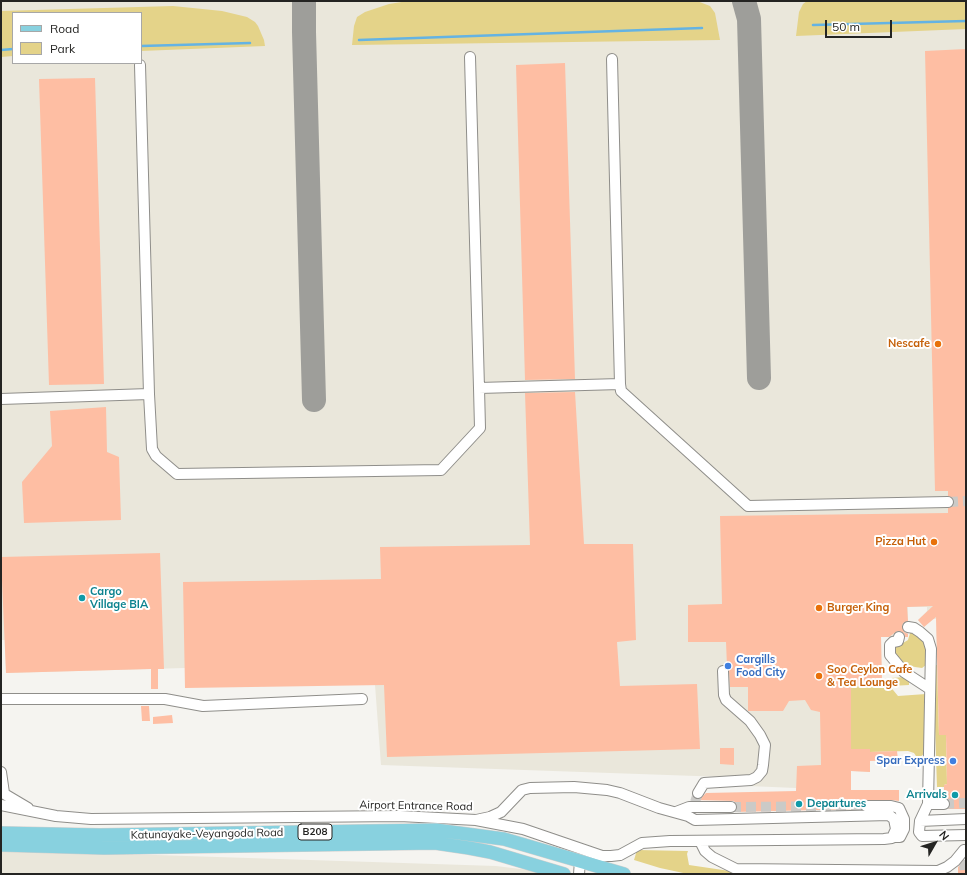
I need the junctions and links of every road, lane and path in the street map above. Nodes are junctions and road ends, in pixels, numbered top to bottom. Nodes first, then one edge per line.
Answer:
1 (470, 57) dead end
2 (612, 59) dead end
3 (140, 65) dead end
4 (620, 384) junction
5 (479, 388) junction
6 (149, 394) junction
7 (1, 399) edge
8 (948, 502) tunnel mouth
9 (908, 627) dead end
10 (899, 637) dead end
11 (723, 671) dead end
12 (930, 689) junction
13 (1, 698) edge
14 (362, 699) dead end
15 (1, 772) edge
16 (2, 793) edge
17 (695, 800) junction
18 (1, 804) edge
19 (928, 804) junction
20 (944, 804) tunnel mouth
21 (866, 806) tunnel mouth
22 (731, 807) tunnel mouth
23 (35, 812) junction
24 (676, 812) junction
25 (966, 819) edge
26 (476, 820) junction
27 (920, 821) junction
28 (1, 833) edge
29 (965, 835) edge
30 (888, 838) junction
31 (700, 841) junction
32 (1, 846) edge
33 (573, 859) junction
34 (566, 874) edge
35 (579, 874) edge
36 (624, 874) edge

1 - 5 lane
2 - 4 lane
3 - 6 lane
4 - 5 lane
4 - 8 lane
5 - 6 lane
6 - 7 lane
9 - 12 lane
10 - 12 lane
11 - 17 lane
12 - 19 lane
13 - 14 lane
15 - 16 lane
16 - 23 lane
17 - 22 lane
17 - 24 lane
18 - 23 lane, Airport Entrance Road
19 - 20 lane
19 - 27 lane
21 - 30 lane
23 - 26 lane, Airport Entrance Road
24 - 26 lane, Airport Entrance Road
24 - 30 lane, Airport Entrance Road
25 - 27 lane
26 - 31 lane
27 - 29 lane
28 - 33 main road, Katunayake-Veyangoda Road / B208
29 - 31 lane
30 - 31 lane
32 - 34 main road, Katunayake-Veyangoda Road / B208
33 - 34 lane
33 - 35 lane
33 - 36 main road, Katunayake-Veyangoda Road / B208

